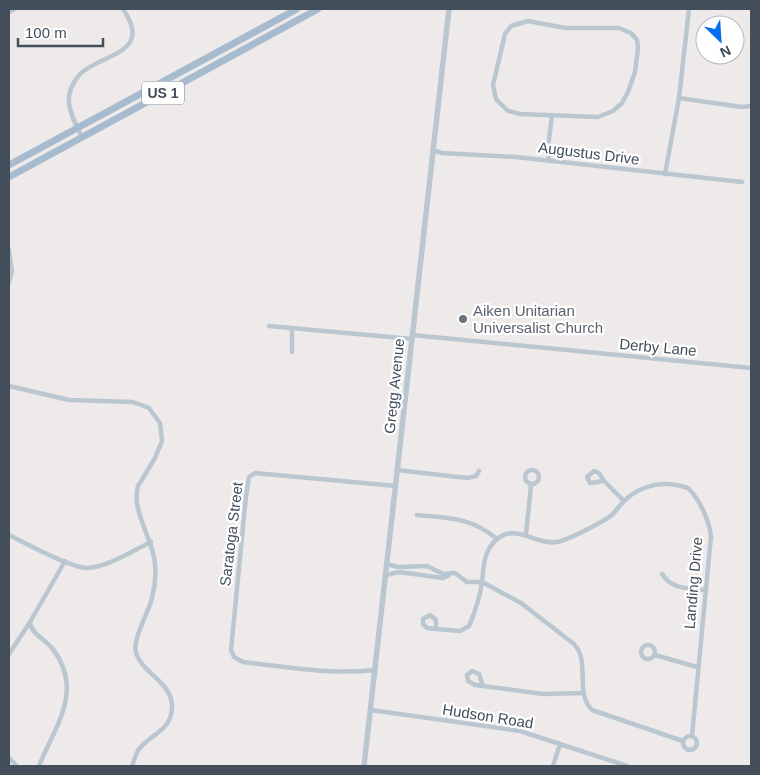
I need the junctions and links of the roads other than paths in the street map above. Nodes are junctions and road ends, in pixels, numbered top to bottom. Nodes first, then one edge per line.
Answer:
1 (15, 9) edge
2 (123, 9) edge
3 (297, 9) edge
4 (318, 9) edge
5 (449, 9) edge
6 (689, 9) edge
7 (9, 12) edge
8 (679, 98) junction
9 (751, 106) edge
10 (552, 115) junction
11 (77, 128) junction
12 (82, 137) junction
13 (433, 150) junction
14 (549, 161) junction
15 (9, 165) edge
16 (665, 174) junction
17 (9, 177) edge
18 (742, 182) dead end
19 (9, 250) edge
20 (9, 282) edge
21 (269, 326) dead end
22 (292, 328) junction
23 (412, 337) junction
24 (292, 352) dead end
25 (751, 368) edge
26 (9, 386) edge
27 (397, 470) junction
28 (479, 472) dead end
29 (604, 481) dead end
30 (531, 485) dead end
31 (396, 486) junction
32 (624, 501) junction
33 (417, 515) dead end
34 (526, 534) junction
35 (9, 535) edge
36 (497, 539) junction
37 (151, 542) junction
38 (65, 561) junction
39 (387, 564) junction
40 (455, 573) junction
41 (662, 574) dead end
42 (386, 575) junction
43 (482, 582) junction
44 (706, 590) junction
45 (30, 622) junction
46 (436, 629) dead end
47 (9, 654) edge
48 (655, 656) dead end
49 (698, 667) junction
50 (375, 670) junction
51 (483, 686) dead end
52 (584, 693) junction
53 (371, 710) junction
54 (692, 736) junction
55 (683, 742) junction
56 (560, 744) junction
57 (9, 758) edge
58 (17, 766) edge
59 (39, 766) edge
60 (132, 766) edge
61 (364, 766) edge
62 (553, 766) edge
63 (626, 766) edge

1 - 7 street
2 - 11 street
3 - 11 main road, US 1
4 - 12 main road, US 1
5 - 13 street, Gregg Avenue
6 - 8 street
8 - 9 street
8 - 16 street
10 - 10 street
10 - 14 street
11 - 12 street
11 - 15 main road, US 1
12 - 17 main road, US 1
13 - 14 street, Augustus Drive
13 - 23 street, Gregg Avenue
14 - 16 street, Augustus Drive
16 - 18 street, Augustus Drive
19 - 20 street
21 - 22 street, Derby Lane
22 - 23 street, Derby Lane
22 - 24 street
23 - 25 street, Derby Lane
23 - 27 street, Gregg Avenue
26 - 37 street
27 - 28 street
27 - 31 street, Gregg Avenue
29 - 32 street
30 - 34 street
31 - 39 street, Gregg Avenue
31 - 50 street, Saratoga Street
32 - 34 street, Landing Drive
32 - 44 street, Landing Drive
33 - 36 street
34 - 36 street, Landing Drive
35 - 38 street
36 - 43 street
37 - 38 street
37 - 60 street
38 - 45 street
39 - 40 street
39 - 42 street, Gregg Avenue
40 - 42 street
40 - 43 street
41 - 44 street
42 - 50 street, Gregg Avenue
43 - 46 street
43 - 52 street
44 - 49 street, Landing Drive
45 - 47 street
45 - 59 street
48 - 49 street
49 - 54 street, Landing Drive
50 - 53 street, Gregg Avenue
51 - 52 street
52 - 55 street, Landing Drive
53 - 56 street, Hudson Road
53 - 61 street, Gregg Avenue
54 - 55 street
54 - 55 street, Landing Drive
56 - 62 street
56 - 63 street, Hudson Road
57 - 58 street

